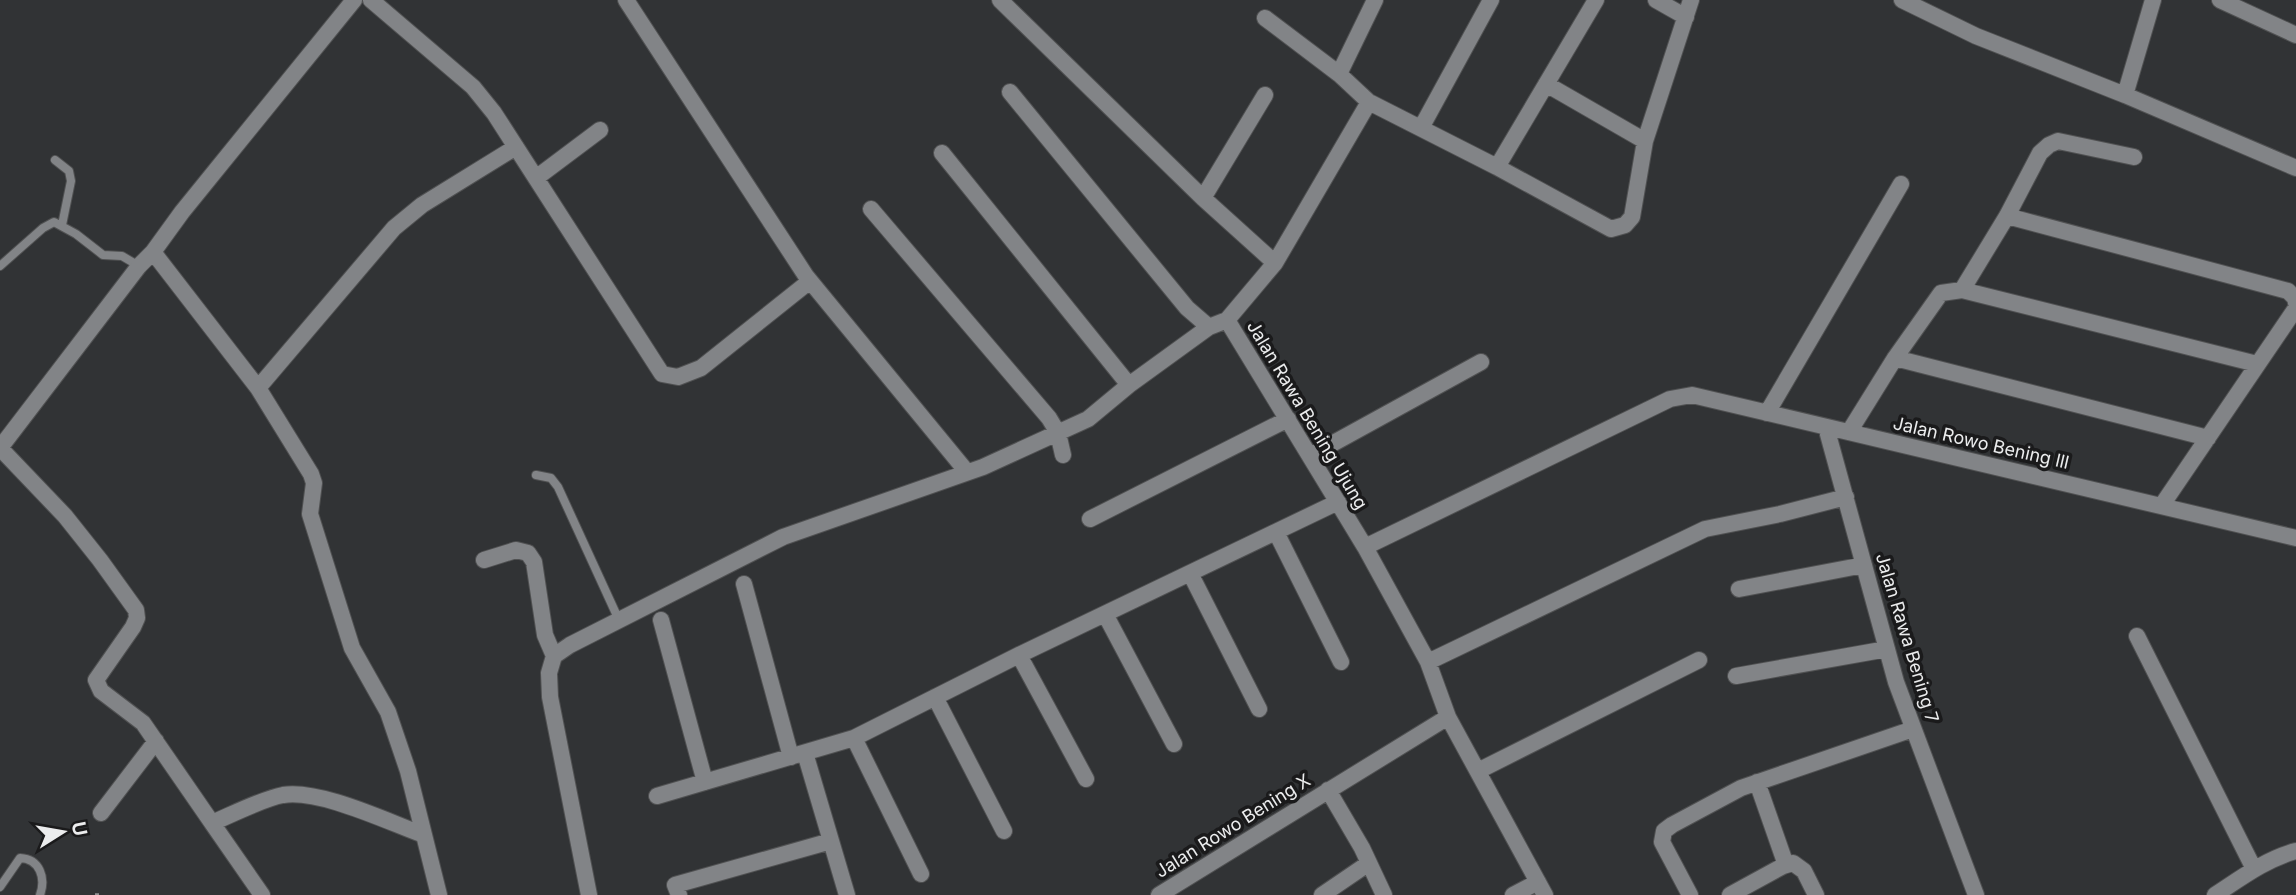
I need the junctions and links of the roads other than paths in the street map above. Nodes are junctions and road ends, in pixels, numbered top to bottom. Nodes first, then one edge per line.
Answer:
1 (354, 0) edge
2 (371, 0) edge
3 (626, 0) edge
4 (1000, 0) edge
5 (1375, 0) edge
6 (1491, 0) edge
7 (1595, 0) edge
8 (1656, 0) edge
9 (1691, 0) edge
10 (1902, 0) edge
11 (2153, 0) edge
12 (2220, 0) edge
13 (1686, 17) junction
14 (1265, 19) dead end
15 (2296, 36) edge
16 (1339, 75) junction
17 (1546, 84) junction
18 (1010, 92) dead end
19 (1265, 95) dead end
20 (2125, 95) junction
21 (1369, 102) junction
22 (1421, 128) junction
23 (600, 130) dead end
24 (1645, 141) junction
25 (516, 147) junction
26 (942, 153) dead end
27 (2134, 156) dead end
28 (55, 160) dead end
29 (1497, 167) junction
30 (2296, 168) edge
31 (536, 178) junction
32 (1901, 184) dead end
33 (1203, 198) junction
34 (872, 209) dead end
35 (2007, 216) junction
36 (62, 225) junction
37 (153, 252) junction
38 (1275, 263) junction
39 (0, 266) edge
40 (139, 266) junction
41 (810, 281) junction
42 (1962, 290) junction
43 (2296, 305) edge
44 (1227, 320) junction
45 (1209, 327) junction
46 (1895, 358) junction
47 (1482, 362) dead end
48 (2257, 364) junction
49 (1129, 385) junction
50 (258, 388) junction
51 (1767, 413) junction
52 (1288, 419) junction
53 (1826, 427) junction
54 (1849, 432) junction
55 (1058, 433) junction
56 (2208, 438) junction
57 (0, 449) edge
58 (1063, 455) dead end
59 (1310, 456) junction
60 (967, 472) junction
61 (536, 475) dead end
62 (1846, 497) junction
63 (1338, 502) junction
64 (2162, 505) junction
65 (1090, 519) dead end
66 (1276, 532) junction
67 (2296, 538) edge
68 (1366, 547) junction
69 (484, 560) dead end
70 (1864, 565) junction
71 (1191, 573) junction
72 (744, 584) dead end
73 (1739, 589) dead end
74 (1105, 614) junction
75 (618, 618) junction
76 (662, 620) dead end
77 (2137, 636) dead end
78 (1887, 649) junction
79 (1019, 655) junction
80 (554, 656) junction
81 (1699, 660) dead end
82 (1341, 662) dead end
83 (1428, 662) junction
84 (1736, 676) dead end
85 (935, 698) junction
86 (1259, 709) dead end
87 (1448, 717) junction
88 (1913, 729) junction
89 (854, 738) junction
90 (156, 741) junction
91 (1174, 744) dead end
92 (798, 755) junction
93 (1478, 771) junction
94 (1086, 779) dead end
95 (705, 782) junction
96 (1757, 782) junction
97 (1328, 790) junction
98 (657, 796) dead end
99 (102, 813) dead end
100 (212, 823) junction
101 (1004, 831) dead end
102 (424, 835) junction
103 (831, 842) junction
104 (2296, 851) edge
105 (1369, 863) junction
106 (1786, 865) junction
107 (2253, 869) junction
108 (921, 874) dead end
109 (0, 887) edge
110 (1542, 888) edge
111 (40, 895) edge
112 (262, 895) edge
113 (439, 895) edge
114 (589, 895) edge
115 (679, 895) edge
116 (847, 895) edge
117 (1159, 895) edge
118 (1322, 895) edge
119 (1384, 895) edge
120 (1513, 895) edge
121 (1690, 895) edge
122 (1730, 895) edge
123 (1816, 895) edge
124 (1976, 895) edge
125 (2215, 895) edge

1 - 37 street
2 - 25 street
3 - 41 street
4 - 33 street
5 - 16 street
6 - 22 street
7 - 17 street
8 - 13 street
9 - 13 street
10 - 20 street
11 - 20 street
12 - 15 street
13 - 24 street
14 - 16 street
16 - 21 street
17 - 24 street
17 - 29 street
18 - 45 street
19 - 33 street
20 - 30 street
21 - 22 street
21 - 38 street, Jalan Rawa Bening Ujung
22 - 29 street
23 - 31 street
24 - 29 street
25 - 31 street
25 - 50 street
26 - 49 street
27 - 35 street
28 - 36 lane
31 - 41 street
32 - 51 street
33 - 38 street
34 - 55 street
35 - 42 street
35 - 43 street
36 - 39 lane
36 - 40 lane
37 - 40 street
37 - 50 street
38 - 44 street, Jalan Rawa Bening Ujung
40 - 57 street
41 - 60 street
42 - 46 street
42 - 48 street
43 - 48 street
44 - 45 street
44 - 52 street, Jalan Rawa Bening Ujung
45 - 49 street
46 - 54 street
46 - 56 street
47 - 59 street
48 - 56 street
49 - 55 street
50 - 102 street
51 - 53 street, Jalan Rowo Bening lll
51 - 68 street, Jalan Rowo Bening lll
52 - 59 street, Jalan Rawa Bening Ujung
52 - 65 street
53 - 54 street, Jalan Rowo Bening lll
53 - 62 street, Jalan Rawa Bening 7
54 - 64 street, Jalan Rowo Bening lll
55 - 58 street
55 - 60 street
56 - 64 street
57 - 90 street
59 - 63 street, Jalan Rawa Bening Ujung
60 - 75 street
61 - 75 lane
62 - 70 street, Jalan Rawa Bening 7
62 - 83 street
63 - 66 street
63 - 68 street, Jalan Rawa Bening Ujung
64 - 67 street, Jalan Rowo Bening lll
66 - 71 street
66 - 82 street
68 - 83 street, Jalan Rawa Bening Ujung
69 - 80 street
70 - 73 street
70 - 78 street, Jalan Rawa Bening 7
71 - 74 street
71 - 86 street
72 - 92 street
74 - 79 street
74 - 91 street
75 - 80 street
76 - 95 street
77 - 107 street
78 - 84 street
78 - 88 street, Jalan Rawa Bening 7
79 - 85 street
79 - 94 street
80 - 114 street
81 - 93 street
83 - 87 street, Jalan Rawa Bening Ujung
85 - 89 street
85 - 101 street
87 - 93 street, Jalan Rawa Bening Ujung
87 - 97 street, Jalan Rowo Bening X
88 - 96 street
88 - 124 street, Jalan Rawa Bening 7
89 - 92 street
89 - 108 street
90 - 99 street
90 - 100 street
92 - 95 street
92 - 103 street
93 - 110 street, Jalan Rawa Bening Ujung
95 - 98 street
96 - 106 street
96 - 121 street
97 - 105 street
97 - 117 street, Jalan Rowo Bening X
100 - 102 street
100 - 112 street
102 - 113 street
103 - 115 street
103 - 116 street
104 - 107 street
105 - 118 street
105 - 119 street
106 - 122 street
106 - 123 street
107 - 125 street
109 - 111 lane
110 - 120 street

